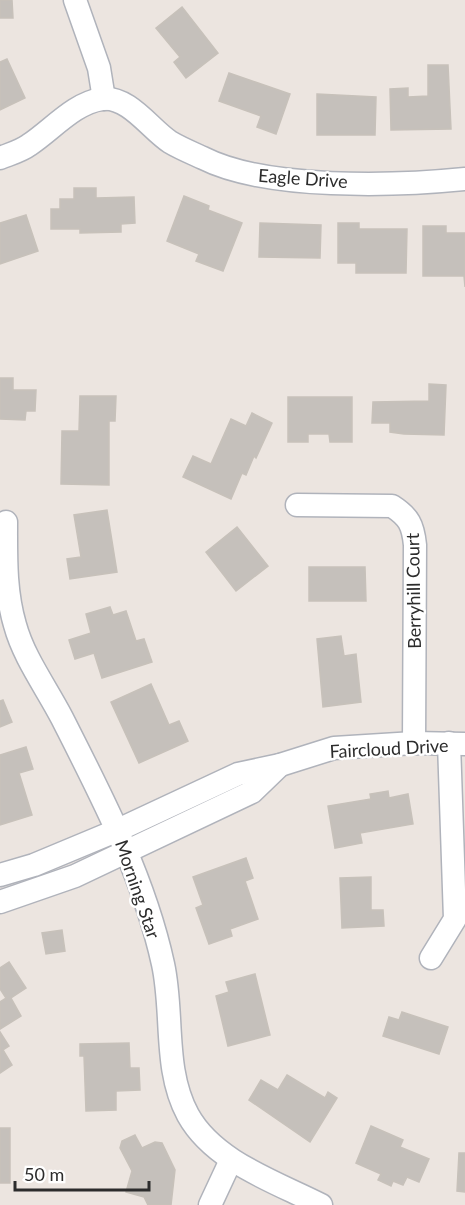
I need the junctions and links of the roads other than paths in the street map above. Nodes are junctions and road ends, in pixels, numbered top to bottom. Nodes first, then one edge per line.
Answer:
1 (75, 0) edge
2 (104, 99) junction
3 (0, 158) edge
4 (465, 179) edge
5 (297, 505) dead end
6 (6, 522) dead end
7 (414, 743) junction
8 (457, 744) edge
9 (280, 765) junction
10 (118, 830) junction
11 (126, 852) junction
12 (0, 875) edge
13 (0, 902) edge
14 (431, 958) dead end
15 (231, 1160) junction
16 (210, 1205) edge
17 (321, 1205) edge

1 - 2 street
2 - 3 street
2 - 4 street, Eagle Drive
5 - 7 street, Berryhill Court
6 - 10 street, Morning Star
7 - 8 street, Faircloud Drive
7 - 9 street, Faircloud Drive
8 - 14 street
9 - 10 street, Faircloud Drive
9 - 11 street, Faircloud Drive
10 - 11 street, Morning Star
10 - 12 street, Faircloud Drive
11 - 13 street, Faircloud Drive
11 - 15 street, Morning Star
15 - 16 street
15 - 17 street, Morning Star

